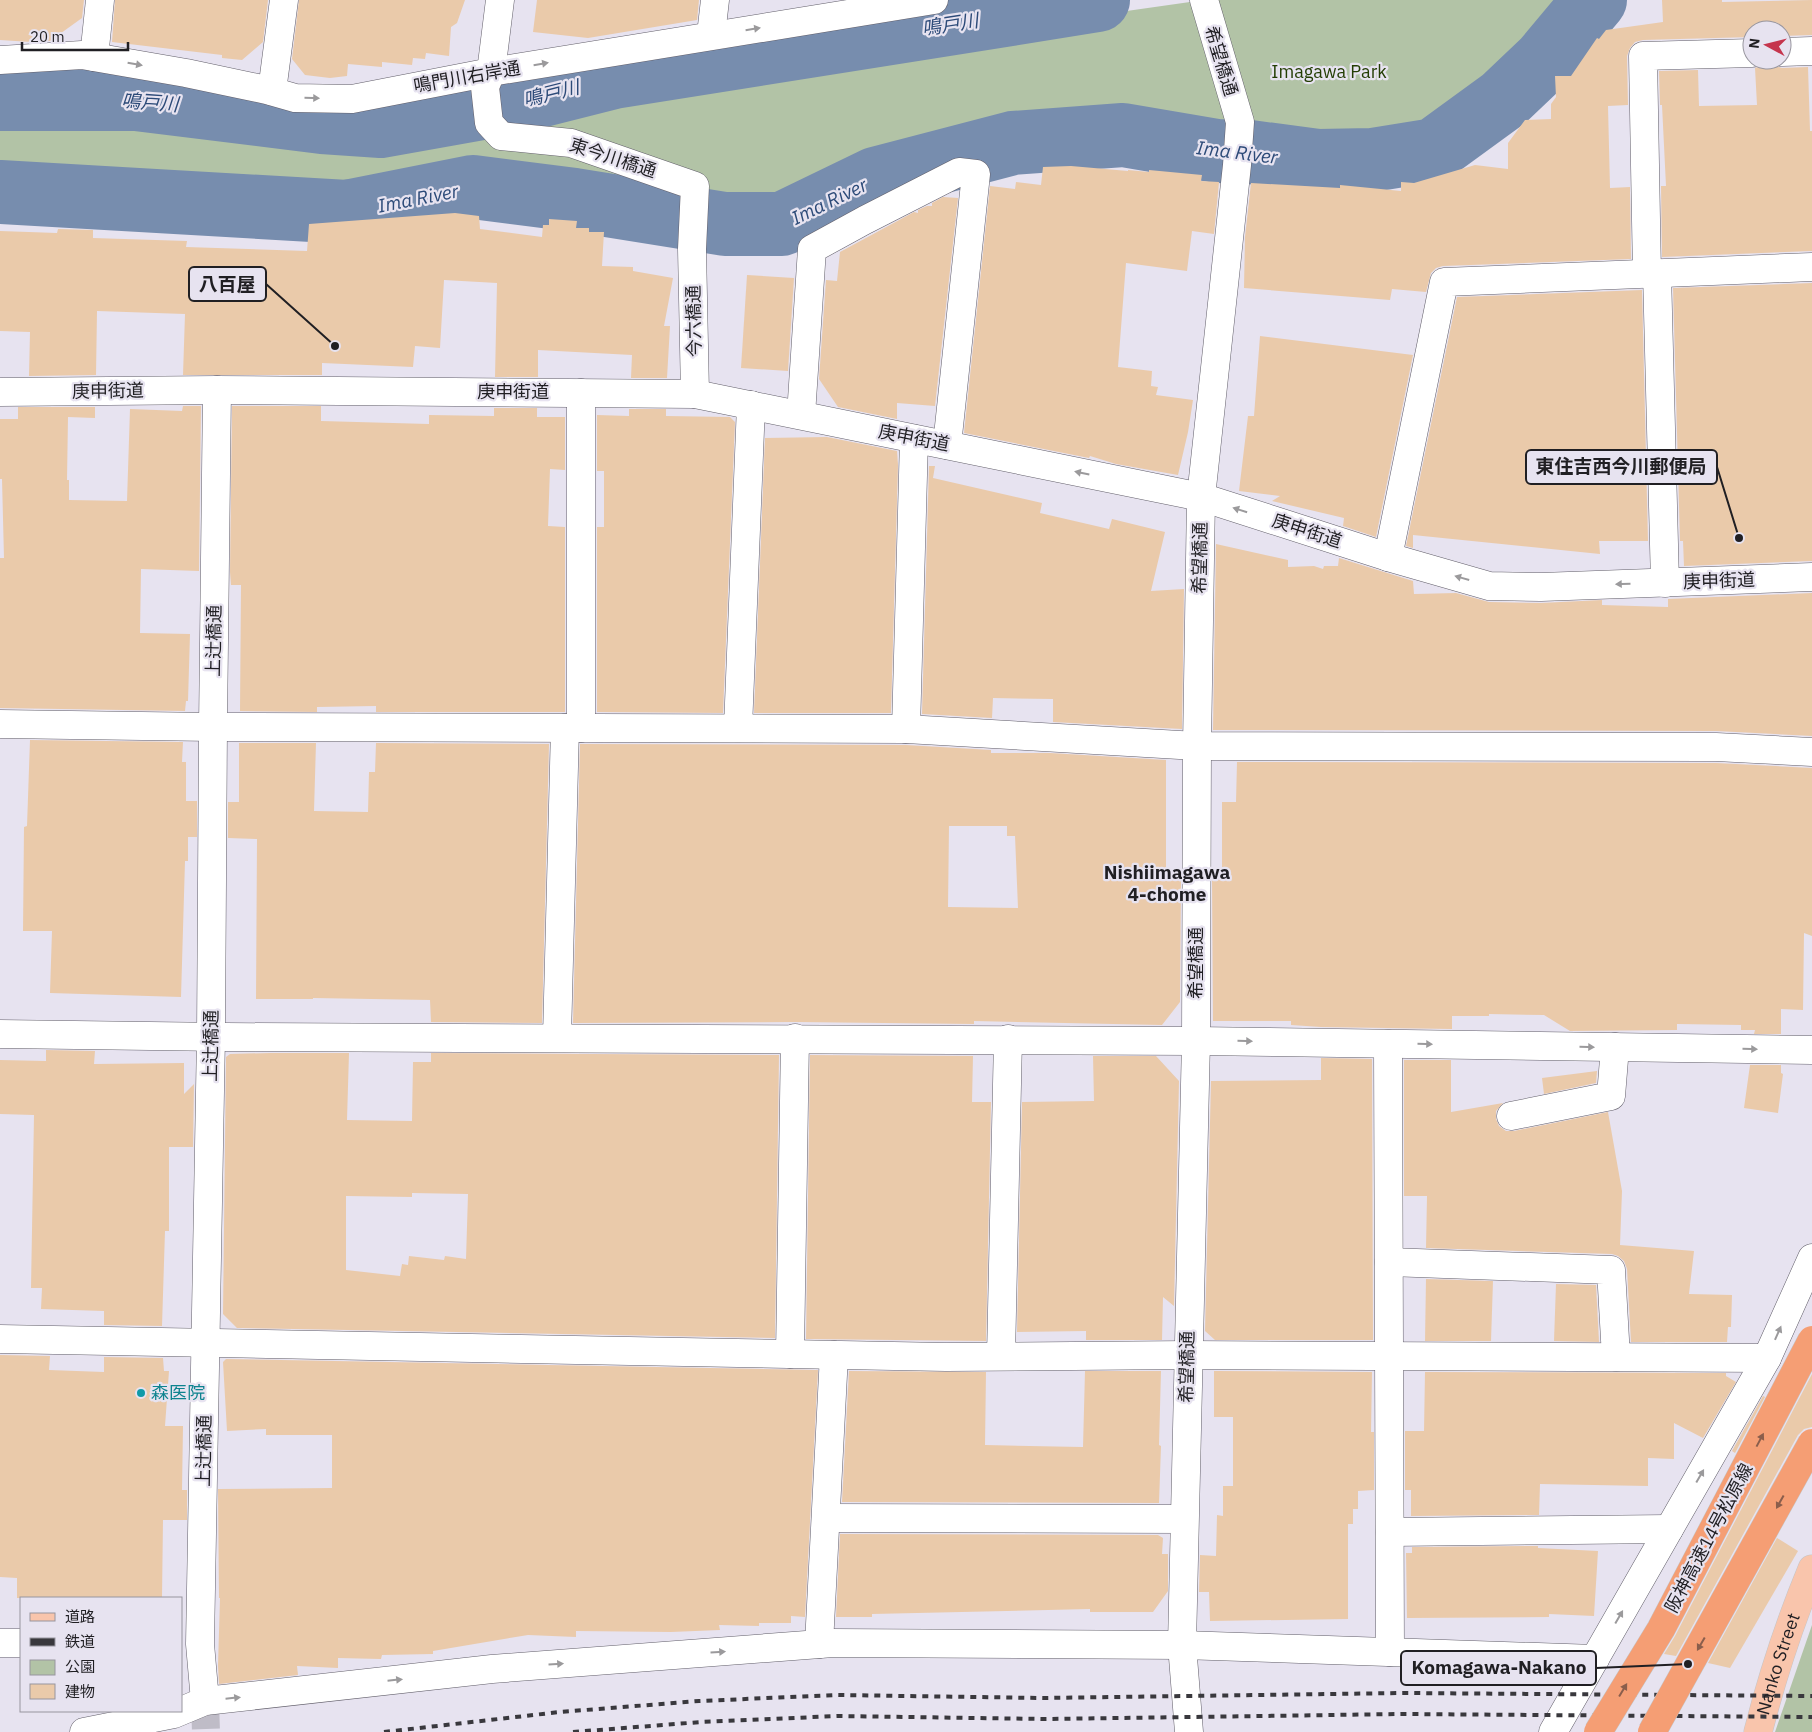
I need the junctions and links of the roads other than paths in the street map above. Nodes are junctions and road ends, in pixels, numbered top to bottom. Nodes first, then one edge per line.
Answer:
1 (100, 0) edge
2 (284, 0) edge
3 (500, 0) edge
4 (715, 0) edge
5 (934, 0) edge
6 (906, 2) edge
7 (1205, 4) edge
8 (711, 35) junction
9 (1812, 51) edge
10 (1792, 52) edge
11 (1742, 53) edge
12 (94, 57) junction
13 (0, 60) edge
14 (488, 80) junction
15 (272, 91) junction
16 (695, 208) joint
17 (1812, 267) edge
18 (1652, 274) junction
19 (217, 390) junction
20 (0, 392) edge
21 (582, 393) junction
22 (695, 394) junction
23 (751, 405) junction
24 (801, 416) junction
25 (914, 438) junction
26 (947, 445) junction
27 (1201, 497) junction
28 (1388, 557) junction
29 (1812, 577) edge
30 (1665, 582) junction
31 (0, 724) edge
32 (213, 727) junction
33 (572, 728) junction
34 (738, 728) junction
35 (906, 729) junction
36 (1197, 746) junction
37 (1812, 752) edge
38 (0, 1034) edge
39 (211, 1036) junction
40 (557, 1037) junction
41 (795, 1038) junction
42 (1008, 1039) junction
43 (1196, 1041) junction
44 (1388, 1044) junction
45 (1615, 1047) junction
46 (1812, 1050) edge
47 (1511, 1116) dead end
48 (1812, 1258) edge
49 (1389, 1262) junction
50 (0, 1339) edge
51 (1812, 1340) edge
52 (206, 1342) junction
53 (790, 1354) junction
54 (834, 1354) junction
55 (1188, 1354) junction
56 (1001, 1356) junction
57 (1389, 1356) junction
58 (1616, 1357) junction
59 (1767, 1358) junction
60 (1812, 1444) edge
61 (826, 1518) junction
62 (1184, 1519) junction
63 (1669, 1529) junction
64 (1390, 1532) junction
65 (1812, 1570) edge
66 (0, 1643) edge
67 (20, 1643) edge
68 (191, 1644) edge
69 (820, 1644) junction
70 (1182, 1645) junction
71 (1390, 1652) junction
72 (1595, 1659) junction
73 (205, 1701) junction
74 (182, 1711) edge
75 (179, 1712) edge
76 (84, 1732) edge
77 (1189, 1732) edge
78 (1553, 1732) edge
79 (1598, 1732) edge
80 (1652, 1732) edge
81 (1758, 1732) edge

1 - 12 street
2 - 15 street
3 - 14 street, 東今川橋通
4 - 8 street
5 - 6 street, 鳴門川右岸通
8 -> 6 street, 鳴門川右岸通
7 - 27 street, 希望橋通
14 -> 8 street, 鳴門川右岸通
9 - 10 street
11 - 18 street
12 - 13 street, 鳴門川右岸通
12 -> 15 street, 鳴門川右岸通
15 -> 14 street, 鳴門川右岸通
14 - 16 street, 東今川橋通
16 - 22 street, 今六橋通
17 - 18 street
18 - 28 street
18 - 30 street
19 - 20 street, 庚申街道
19 - 21 street, 庚申街道
19 - 32 street, 上辻橋通
21 - 22 street, 庚申街道
21 - 33 street
22 - 23 street, 庚申街道
23 - 24 street, 庚申街道
23 - 34 street
24 - 25 street, 庚申街道
24 - 26 street
25 - 26 street, 庚申街道
25 - 35 street
27 -> 26 street, 庚申街道
28 -> 27 street, 庚申街道
27 - 36 street, 希望橋通
30 -> 28 street, 庚申街道
29 - 30 street, 庚申街道
31 - 32 street
32 - 33 street
32 - 39 street, 上辻橋通
33 - 34 street
33 - 40 street
34 - 35 street
35 - 36 street
36 - 37 street
36 - 43 street, 希望橋通
38 - 39 street
39 - 40 street
39 - 52 street, 上辻橋通
40 - 41 street
41 - 42 street
41 - 53 street
42 - 43 street
42 - 56 street
43 -> 44 street
43 - 55 street, 希望橋通
44 -> 45 street
44 - 49 street
45 -> 46 street
45 - 47 street
59 -> 48 street
49 - 57 street
49 - 58 street
50 - 52 street
79 -> 51 highway, 阪神高速14号松原線, bridge
52 - 53 street
52 - 68 street, 上辻橋通
53 - 54 street
54 - 56 street
54 - 61 street
55 - 56 street
55 - 57 street
55 - 62 street, 希望橋通
57 - 58 street
57 - 64 street
58 - 59 street
63 -> 59 street
60 -> 80 highway, bridge
61 - 62 street
61 - 69 street
62 - 70 street, 希望橋通
63 - 64 street
72 -> 63 street
64 - 71 street
65 - 81 main road, Nanko Street
66 - 67 street
68 - 73 street, 上辻橋通
69 - 70 street
73 -> 69 street
70 - 71 street
70 - 77 street, 希望橋通
71 - 72 street
72 - 78 street
73 - 74 street
75 - 76 street

